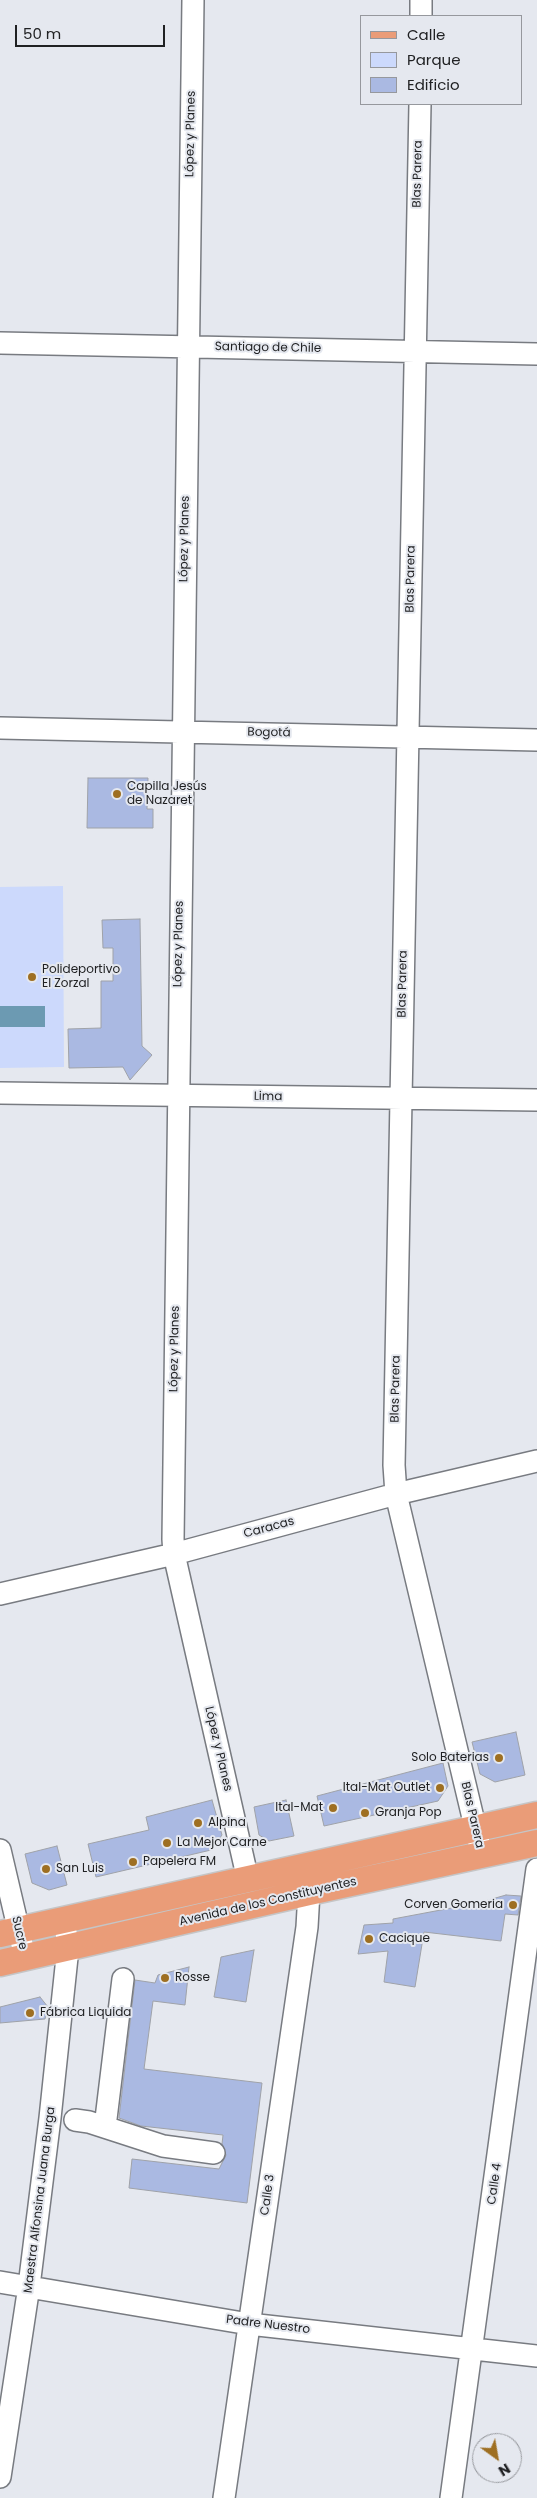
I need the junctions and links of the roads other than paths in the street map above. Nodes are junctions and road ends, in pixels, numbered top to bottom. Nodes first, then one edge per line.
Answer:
1 (193, 0) edge
2 (422, 0) edge
3 (421, 15) edge
4 (420, 105) edge
5 (0, 343) edge
6 (188, 347) junction
7 (415, 351) junction
8 (537, 354) edge
9 (0, 728) edge
10 (182, 732) junction
11 (408, 737) junction
12 (537, 740) edge
13 (0, 1093) edge
14 (177, 1095) junction
15 (401, 1099) junction
16 (537, 1100) edge
17 (537, 1461) edge
18 (396, 1494) junction
19 (174, 1554) junction
20 (0, 1594) edge
21 (537, 1815) edge
22 (476, 1828) junction
23 (537, 1843) edge
24 (0, 1850) edge
25 (482, 1854) junction
26 (537, 1869) edge
27 (248, 1880) junction
28 (310, 1892) junction
29 (64, 1922) junction
30 (9, 1932) edge
31 (68, 1948) junction
32 (25, 1957) junction
33 (0, 1963) edge
34 (123, 1979) dead end
35 (529, 1987) edge
36 (75, 2120) dead end
37 (105, 2127) junction
38 (214, 2152) dead end
39 (0, 2282) edge
40 (29, 2286) junction
41 (250, 2324) junction
42 (473, 2347) junction
43 (537, 2356) edge
44 (0, 2477) edge
45 (224, 2498) edge
46 (451, 2498) edge

1 - 6 street, López y Planes
2 - 3 street
4 - 7 street, Blas Parera
5 - 6 street, Santiago de Chile
6 - 7 street, Santiago de Chile
6 - 10 street, López y Planes
7 - 8 street, Santiago de Chile
7 - 11 street, Blas Parera
9 - 10 street, Bogotá
10 - 11 street, Bogotá
10 - 14 street, López y Planes
11 - 12 street, Bogotá
11 - 15 street, Blas Parera
13 - 14 street, Lima
14 - 15 street, Lima
14 - 19 street, López y Planes
15 - 16 street, Lima
15 - 18 street, Blas Parera
17 - 18 street, Caracas
18 - 19 street, Caracas
18 - 22 street, Blas Parera
19 - 20 street, Caracas
19 - 27 street, López y Planes
21 - 22 main road, Avenida de los Constituyentes
22 - 25 street, Blas Parera
22 - 27 main road, Avenida de los Constituyentes
23 - 25 main road, Avenida de los Constituyentes
24 - 30 street, Sucre
25 - 28 main road, Avenida de los Constituyentes
26 - 35 street, Calle 4
27 - 29 main road, Avenida de los Constituyentes
28 - 31 main road, Avenida de los Constituyentes
28 - 41 street, Calle 3
29 - 30 main road, Avenida de los Constituyentes
29 - 31 street, Maestra Alfonsina Juana Burga
30 - 32 street, Sucre
31 - 32 main road, Avenida de los Constituyentes
31 - 40 street, Maestra Alfonsina Juana Burga
32 - 33 main road, Avenida de los Constituyentes
34 - 37 street
35 - 42 street, Calle 4
36 - 37 street
37 - 38 street
39 - 40 street, Padre Nuestro
40 - 41 street, Padre Nuestro
40 - 44 street, Maestra Alfonsina Juana Burga
41 - 42 street, Padre Nuestro
41 - 45 street, Calle 3
42 - 43 street, Padre Nuestro
42 - 46 street, Calle 4

